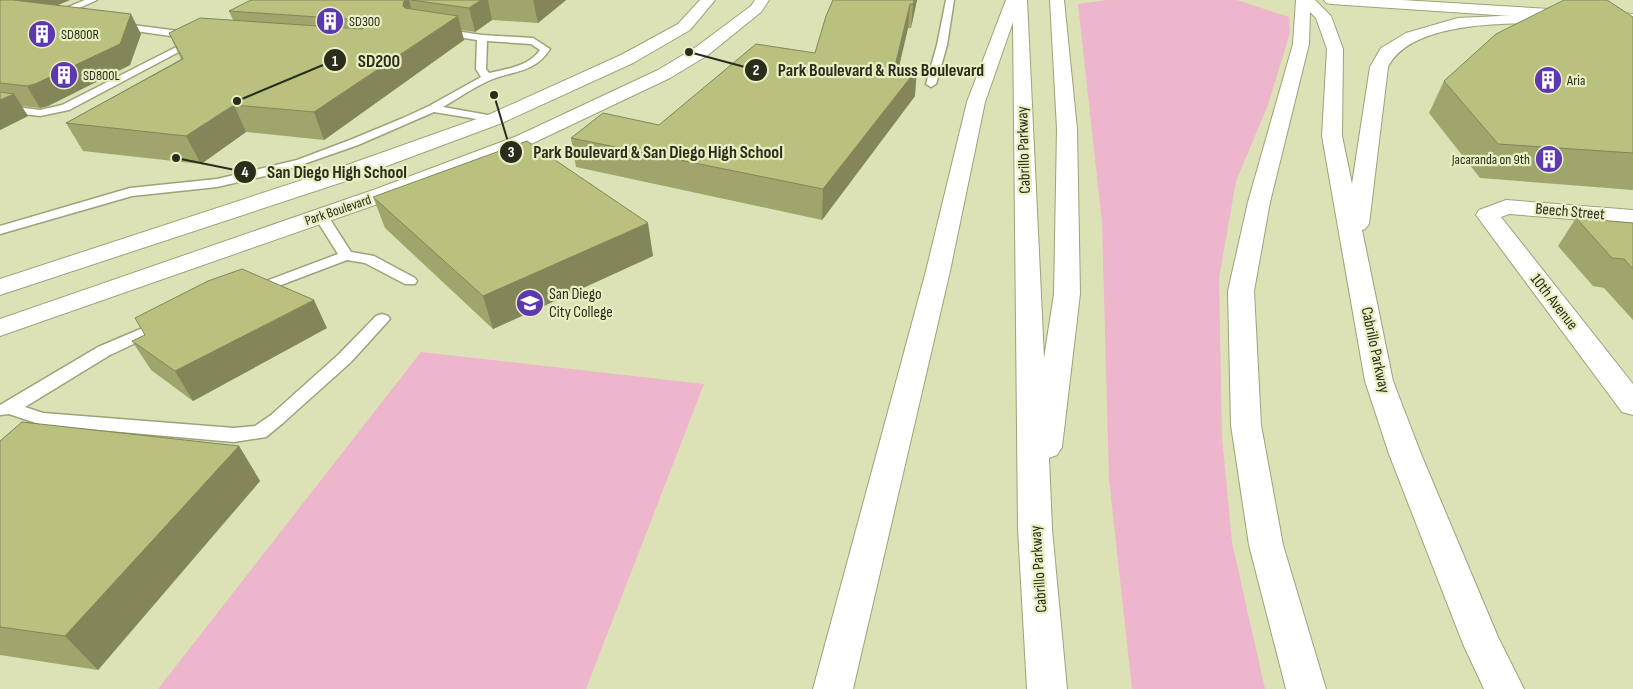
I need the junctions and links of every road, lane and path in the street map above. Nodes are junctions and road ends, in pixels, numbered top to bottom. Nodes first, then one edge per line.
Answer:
1 (93, 0) edge
2 (708, 0) edge
3 (762, 0) edge
4 (950, 0) edge
5 (1014, 0) edge
6 (1020, 0) edge
7 (1057, 0) edge
8 (1304, 0) edge
9 (1331, 0) edge
10 (1607, 4) edge
11 (1588, 17) junction
12 (1632, 20) edge
13 (73, 22) edge
14 (102, 25) edge
15 (434, 31) edge
16 (202, 36) junction
17 (216, 38) edge
18 (482, 38) junction
19 (487, 78) junction
20 (931, 84) dead end
21 (0, 108) edge
22 (433, 108) junction
23 (494, 119) junction
24 (1506, 207) joint
25 (321, 216) junction
26 (1633, 217) edge
27 (0, 230) edge
28 (1354, 248) junction
29 (346, 256) junction
30 (410, 281) dead end
31 (0, 287) edge
32 (243, 294) edge
33 (178, 319) edge
34 (382, 319) dead end
35 (0, 328) edge
36 (1633, 405) edge
37 (5, 410) edge
38 (1035, 530) junction
39 (834, 689) edge
40 (1047, 689) edge
41 (1306, 689) edge
42 (1504, 689) edge

1 - 13 lane
2 - 23 main road, Park Boulevard
3 - 25 main road, Park Boulevard
4 - 20 lane
5 - 39 main road
6 - 38 main road, Cabrillo Parkway
7 - 38 main road
8 - 28 main road, Cabrillo Parkway
8 - 41 main road
9 - 11 main road
10 - 12 main road
11 - 12 main road
11 - 28 main road
14 - 16 lane
15 - 18 lane
16 - 17 lane
16 - 21 lane
18 - 19 lane
18 - 19 lane
19 - 22 lane
22 - 23 lane
22 - 27 lane
23 - 31 main road, Park Boulevard
24 - 26 main road, Beech Street
24 - 36 main road, 10th Avenue
25 - 29 lane
25 - 35 main road, Park Boulevard
28 - 42 main road, Cabrillo Parkway
29 - 30 lane
29 - 32 lane
33 - 37 lane
34 - 37 lane
38 - 40 main road, Cabrillo Parkway

